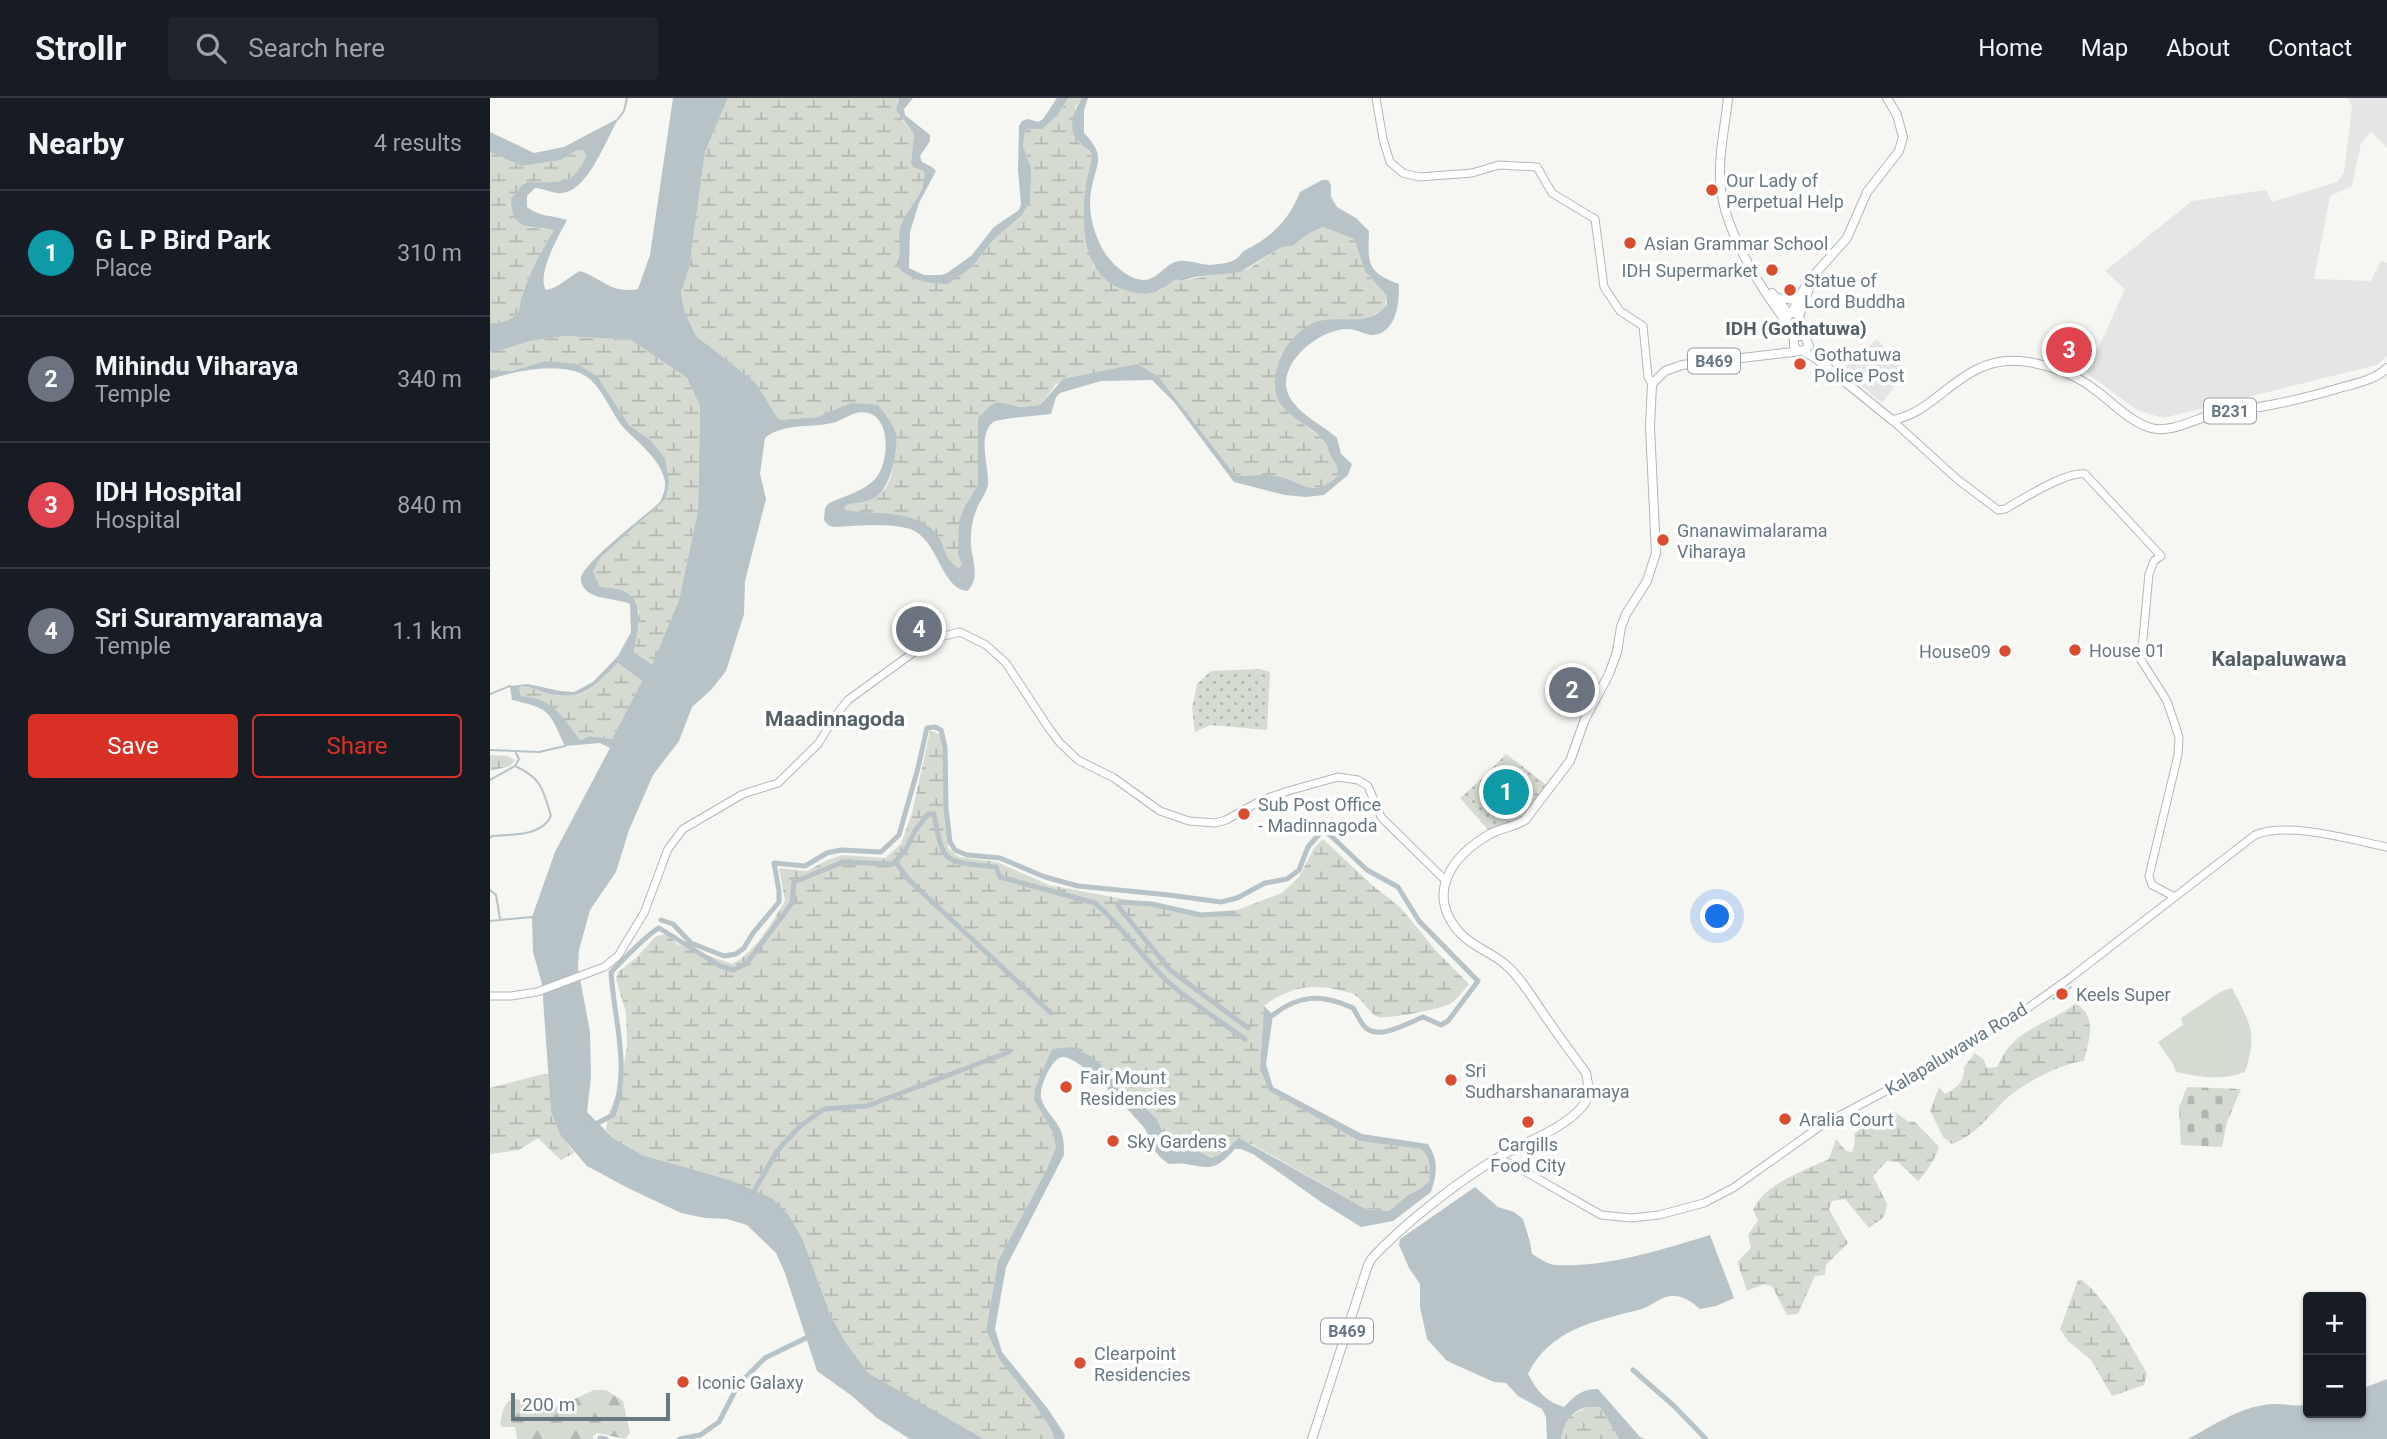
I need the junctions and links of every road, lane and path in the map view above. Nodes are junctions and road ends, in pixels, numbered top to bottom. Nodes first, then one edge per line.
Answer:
1 (1376, 98) edge
2 (1728, 98) edge
3 (1887, 98) edge
4 (1756, 276) junction
5 (1813, 277) junction
6 (1801, 294) junction
7 (1776, 297) junction
8 (1792, 318) junction
9 (1807, 339) junction
10 (1793, 340) junction
11 (1802, 351) junction
12 (1778, 354) junction
13 (1817, 359) junction
14 (2387, 369) edge
15 (1652, 384) junction
16 (1892, 421) junction
17 (2387, 847) edge
18 (1445, 880) junction
19 (2175, 897) junction
20 (490, 996) edge
21 (1510, 1151) junction
22 (1496, 1159) junction
23 (1512, 1164) junction
24 (1312, 1439) edge

1 - 15 street
2 - 4 main road
3 - 5 main road
4 - 7 main road
4 - 8 main road
5 - 6 main road
5 - 8 main road
6 - 7 street
6 - 8 main road
7 - 8 main road
8 - 9 main road
8 - 10 main road
9 - 10 main road
9 - 11 main road
9 - 13 main road
10 - 11 main road
10 - 12 main road
11 - 12 main road, B469
11 - 13 main road
12 - 15 main road, B469
13 - 16 main road
14 - 16 main road, B231
15 - 18 main road
16 - 19 street
17 - 19 street, Kalapaluwawa Road
18 - 20 street
18 - 21 main road, B469
19 - 23 street, Kalapaluwawa Road
21 - 22 main road, B469
21 - 23 street
22 - 23 street, Kalapaluwawa Road
22 - 24 main road, B469

